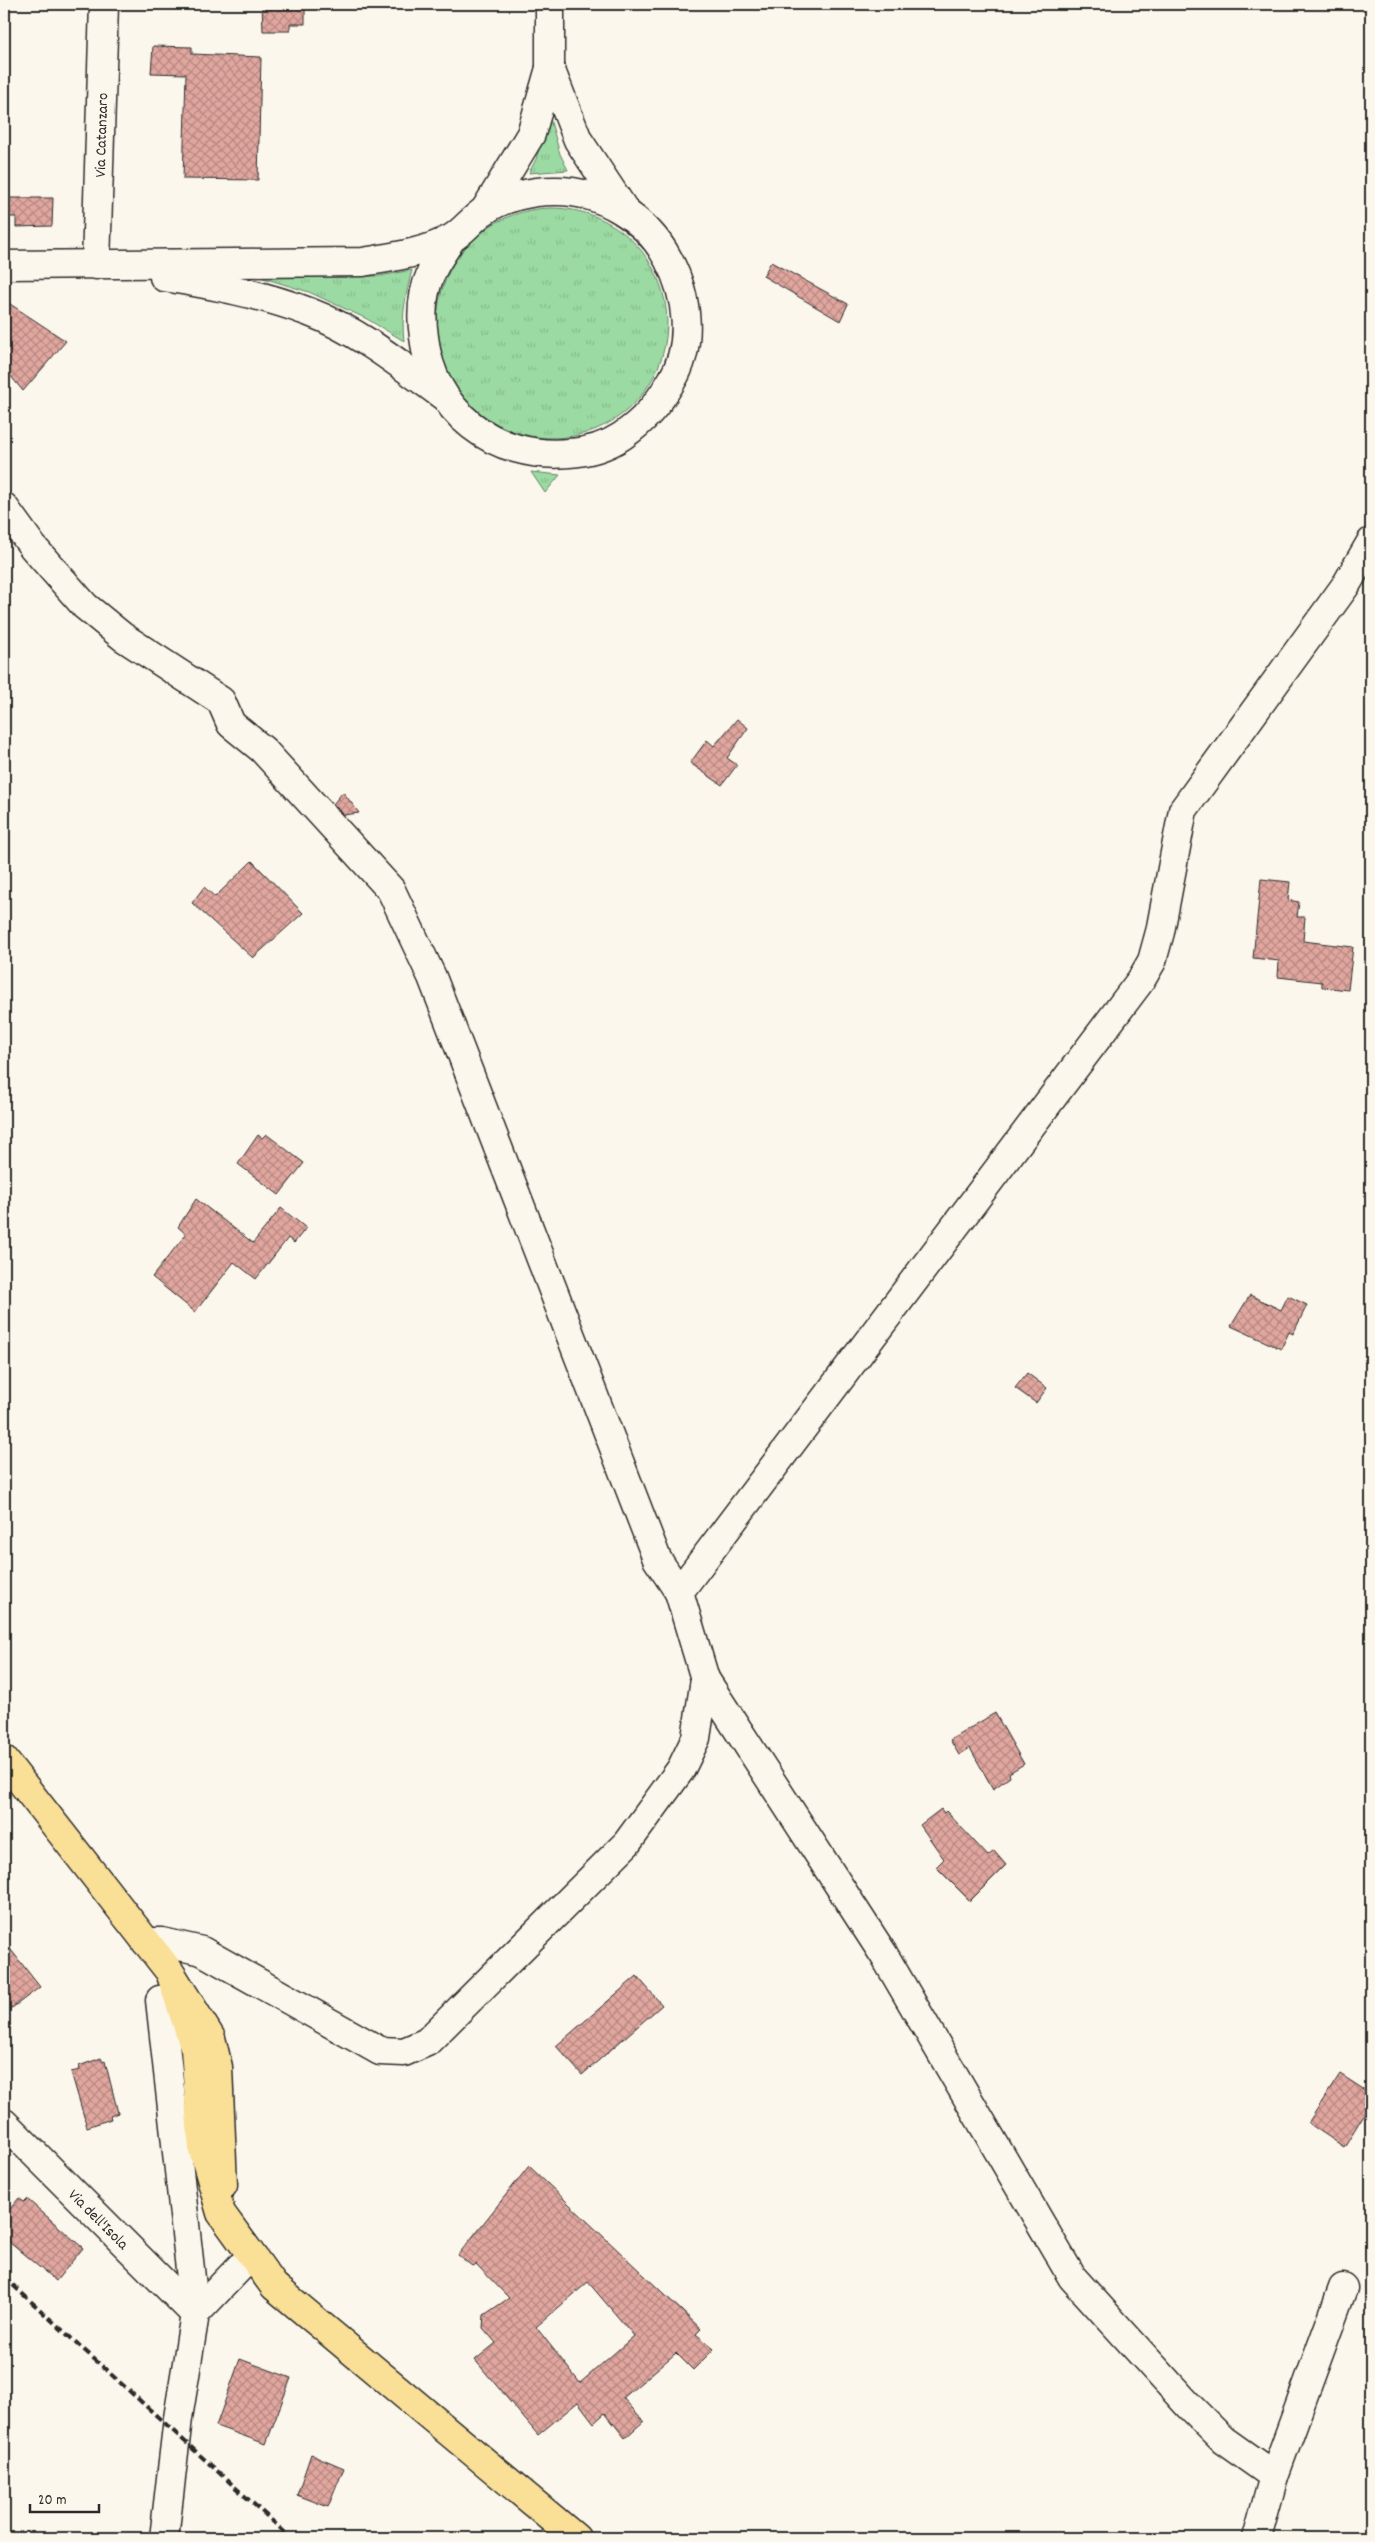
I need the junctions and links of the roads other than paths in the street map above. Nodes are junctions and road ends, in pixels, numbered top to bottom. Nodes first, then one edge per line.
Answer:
1 (104, 4) edge
2 (550, 4) edge
3 (550, 68) junction
4 (485, 210) junction
5 (625, 211) junction
6 (452, 238) junction
7 (4, 265) edge
8 (96, 265) junction
9 (444, 397) junction
10 (4, 508) edge
11 (1371, 542) edge
12 (679, 1592) junction
13 (705, 1679) junction
14 (4, 1760) edge
15 (146, 1942) junction
16 (160, 2000) dead end
17 (4, 2123) edge
18 (253, 2258) junction
19 (1343, 2288) dead end
20 (195, 2314) junction
21 (1274, 2476) junction
22 (164, 2538) edge
23 (576, 2538) edge
24 (1257, 2538) edge

1 - 8 street, Via Catanzaro
2 - 3 street
3 - 4 street
3 - 5 street
4 - 5 street
4 - 6 street
5 - 9 street
6 - 8 street
6 - 9 street
7 - 8 street
8 - 9 street
10 - 12 street
11 - 12 street
12 - 13 street
13 - 15 street
13 - 21 street
14 - 15 main road
15 - 18 main road
16 - 20 street
17 - 20 street, Via dell'Isola
18 - 20 street
18 - 23 main road
19 - 21 street
20 - 22 street
21 - 24 street

